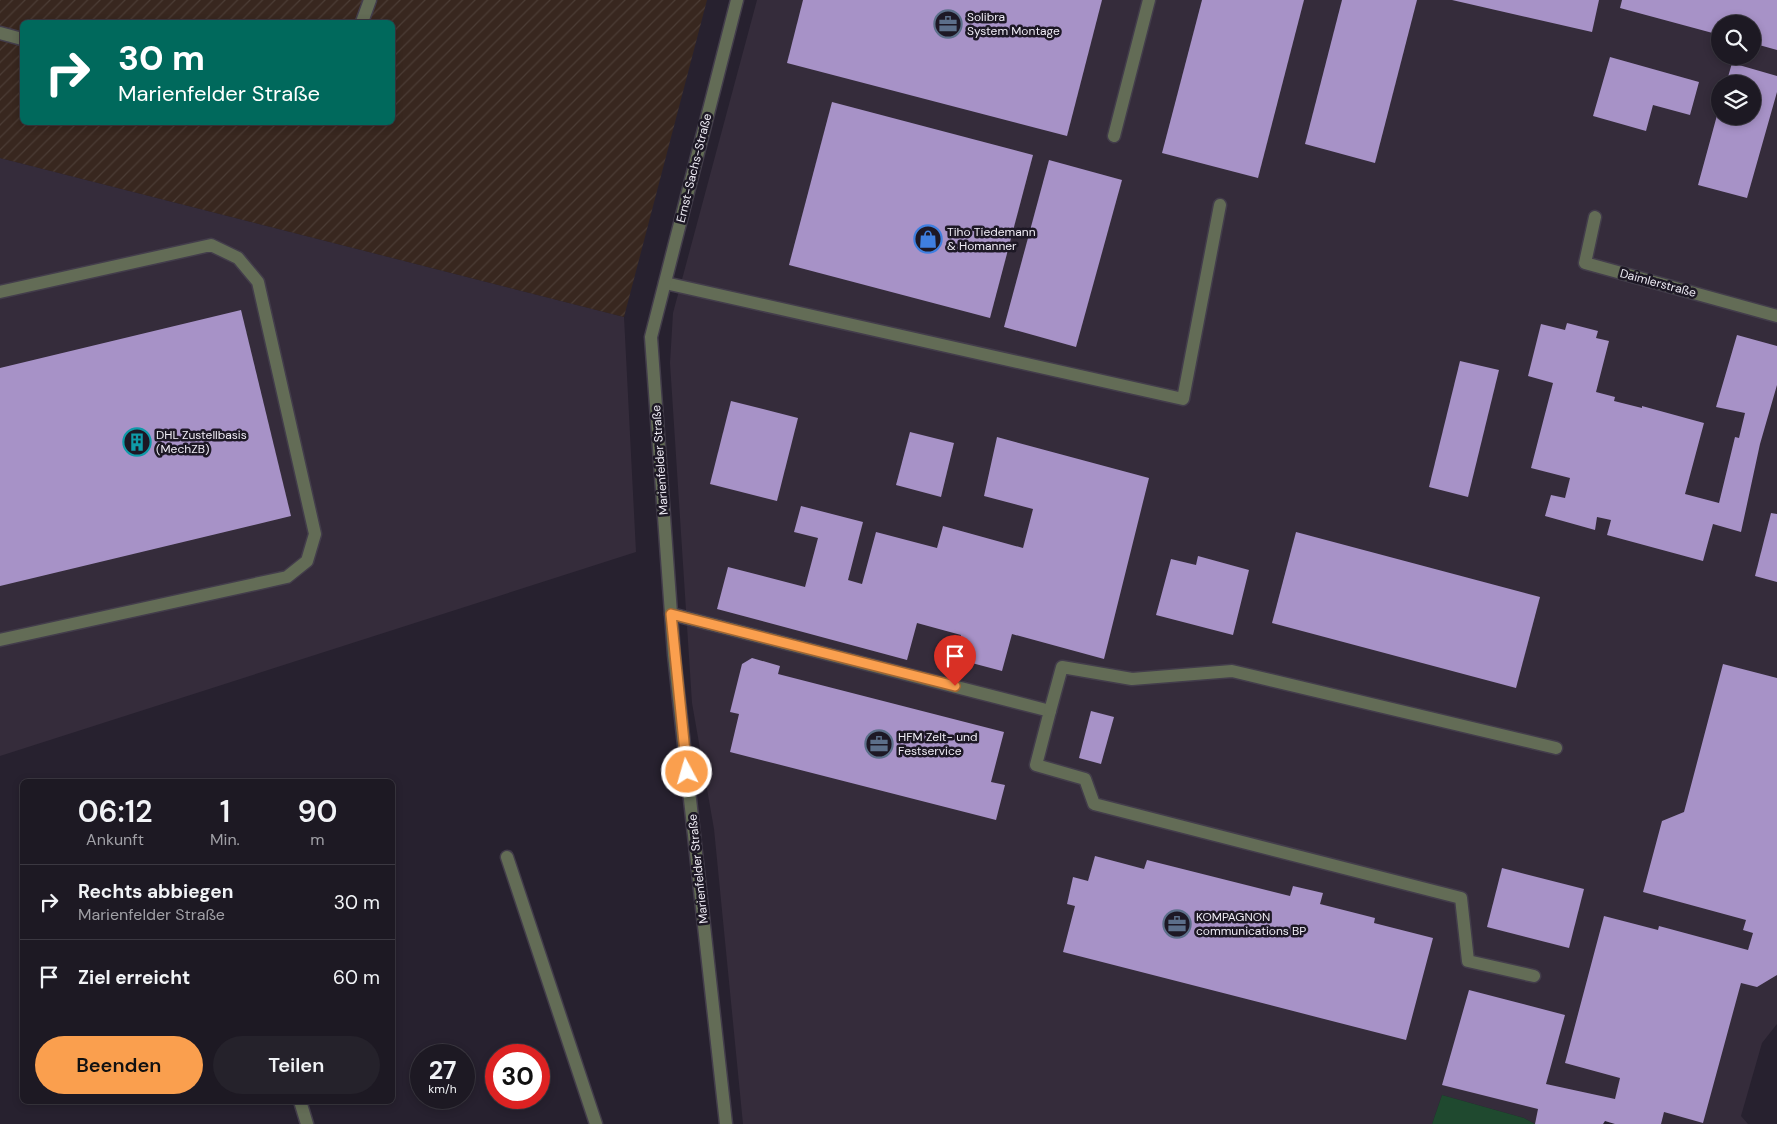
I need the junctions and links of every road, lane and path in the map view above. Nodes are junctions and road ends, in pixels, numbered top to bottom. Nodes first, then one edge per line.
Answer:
1 (370, 0) edge
2 (737, 0) edge
3 (1149, 0) edge
4 (363, 20) edge
5 (0, 33) edge
6 (20, 38) edge
7 (1114, 136) dead end
8 (1220, 205) dead end
9 (1596, 217) dead end
10 (665, 283) junction
11 (0, 292) edge
12 (1777, 316) edge
13 (651, 337) joint
14 (671, 614) junction
15 (0, 640) edge
16 (1050, 711) junction
17 (1556, 748) dead end
18 (507, 857) dead end
19 (1534, 976) dead end
20 (301, 1104) edge
21 (307, 1124) edge
22 (596, 1124) edge
23 (726, 1124) edge

1 - 4 street
2 - 10 street, Ernst-Sachs-Straße
3 - 7 street
5 - 6 street
8 - 10 street
9 - 12 street, Daimlerstraße
10 - 13 street, Ernst-Sachs-Straße
11 - 15 street
13 - 14 street, Marienfelder Straße
14 - 16 street
14 - 23 street, Marienfelder Straße
16 - 17 street
16 - 19 street
18 - 22 street
20 - 21 street

